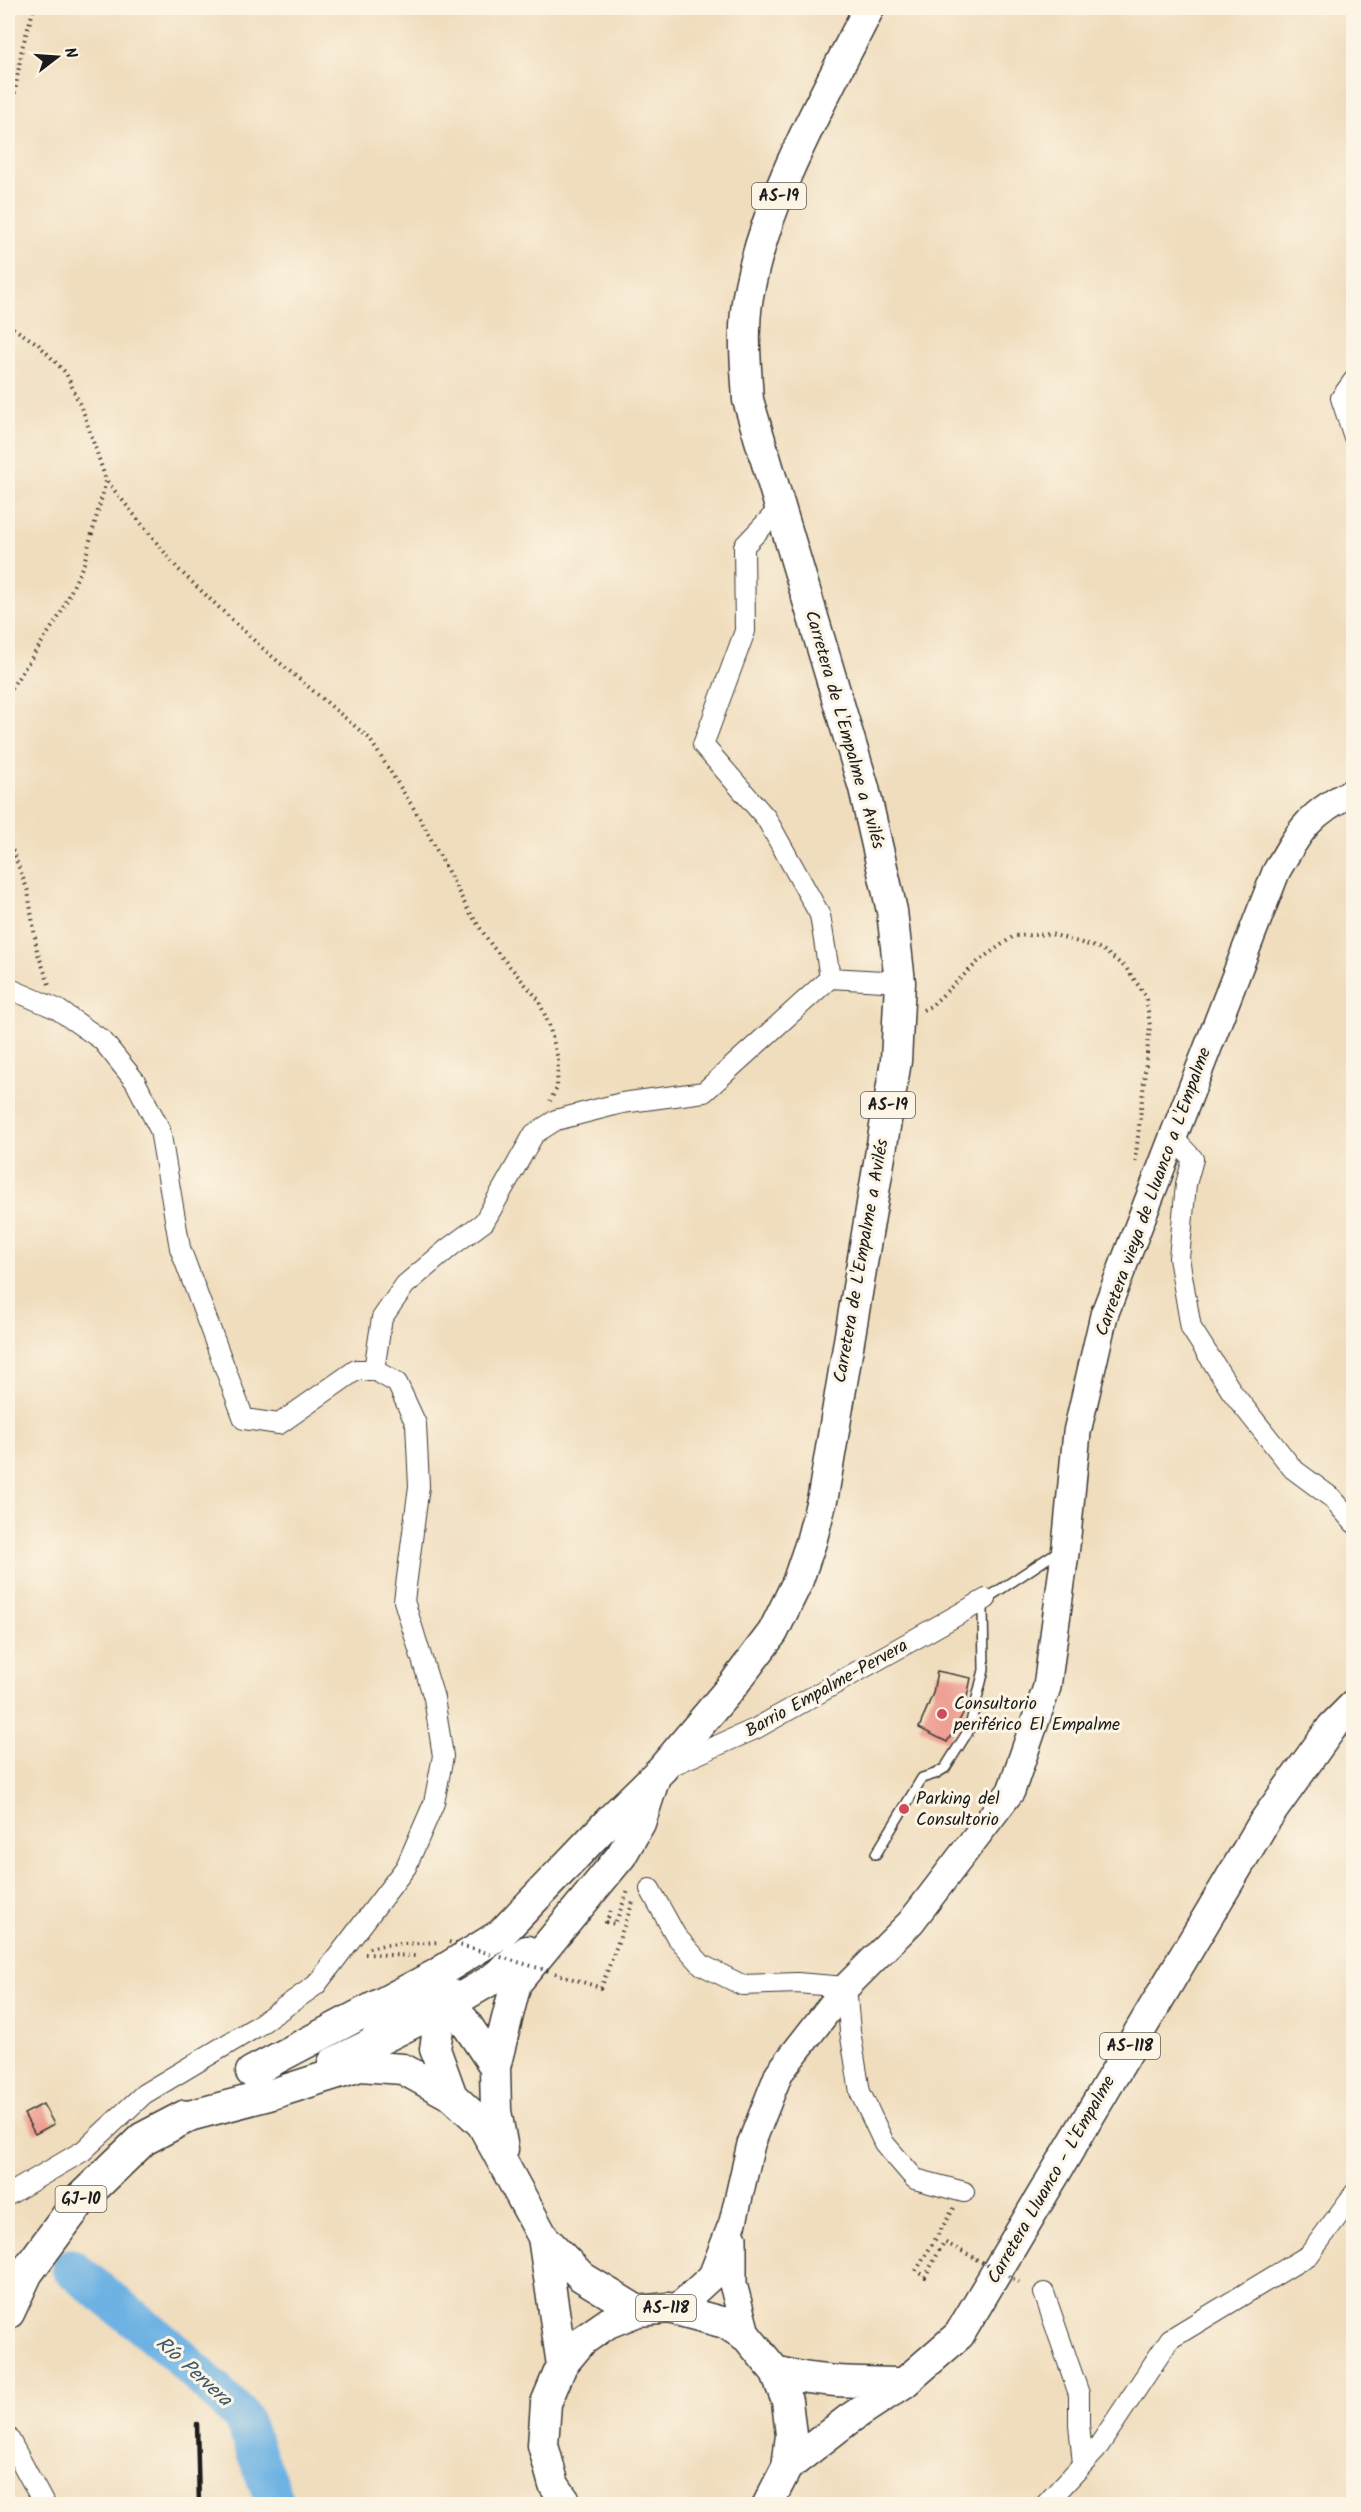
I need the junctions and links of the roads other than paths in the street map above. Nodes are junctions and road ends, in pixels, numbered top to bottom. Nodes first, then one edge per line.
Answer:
1 (868, 8) edge
2 (1353, 380) edge
3 (1353, 437) edge
4 (779, 509) junction
5 (1353, 792) edge
6 (830, 978) junction
7 (900, 982) junction
8 (8, 988) edge
9 (1173, 1138) junction
10 (374, 1370) junction
11 (1353, 1523) edge
12 (1066, 1546) junction
13 (986, 1599) junction
14 (1353, 1705) edge
15 (659, 1772) junction
16 (611, 1819) junction
17 (876, 1854) dead end
18 (650, 1890) dead end
19 (571, 1917) junction
20 (846, 1987) junction
21 (441, 2009) junction
22 (495, 2067) junction
23 (250, 2072) junction
24 (269, 2095) junction
25 (452, 2096) junction
26 (185, 2117) junction
27 (505, 2164) junction
28 (964, 2192) road end
29 (1353, 2194) edge
30 (8, 2195) edge
31 (733, 2222) junction
32 (543, 2237) junction
33 (1044, 2293) dead end
34 (676, 2308) junction
35 (8, 2311) edge
36 (638, 2312) junction
37 (747, 2337) junction
38 (562, 2365) junction
39 (775, 2371) junction
40 (904, 2383) junction
41 (8, 2437) edge
42 (1083, 2464) junction
43 (787, 2467) junction
44 (44, 2505) edge
45 (567, 2505) edge
46 (768, 2505) edge
47 (1046, 2505) edge

1 - 4 main road, Carretera de L'Empalme a Avilés / AS-19
2 - 3 street
4 - 6 street
4 - 7 main road, Carretera de L'Empalme a Avilés / AS-19
5 - 9 street, Carretera vieya de Lluanco a L'Empalme
6 - 7 street
6 - 10 street
7 - 15 main road, Carretera de L'Empalme a Avilés / AS-19
8 - 10 street
9 - 11 street
9 - 12 street, Carretera vieya de Lluanco a L'Empalme
10 - 30 street
12 - 13 lane
12 - 20 street, Carretera vieya de Lluanco a L'Empalme
13 - 15 street, Barrio Empalme-Pervera
13 - 17 lane
14 - 40 main road, Carretera Lluanco - L'Empalme / AS-118
15 - 16 main road, Carretera de L'Empalme a Avilés / AS-19
15 - 19 main road
16 - 21 main road
16 - 23 main road, Carretera de L'Empalme a Avilés
18 - 20 street
19 - 21 main road
19 - 22 main road
20 - 28 street
20 - 31 street, Carretera vieya de Lluanco a L'Empalme
21 - 22 main road
21 - 23 main road
21 - 24 main road
21 - 25 main road
22 - 27 main road
23 - 26 main road
24 - 25 main road
24 - 26 main road
25 - 27 main road
26 - 35 highway, GJ-10
27 - 32 main road, AS-118
29 - 42 street
31 - 34 street, Carretera vieya de Lluanco a L'Empalme
31 - 37 street, Carretera vieya de Lluanco a L'Empalme
32 - 36 main road, AS-118
32 - 38 main road, AS-118
33 - 42 street
34 - 36 main road, AS-118
34 - 37 main road, AS-118
36 - 38 main road, AS-118
37 - 39 main road, AS-118
38 - 45 main road, AS-118
39 - 40 main road
39 - 43 main road, AS-118
40 - 43 main road, AS-118
41 - 44 street
42 - 47 street
43 - 46 main road, AS-118

